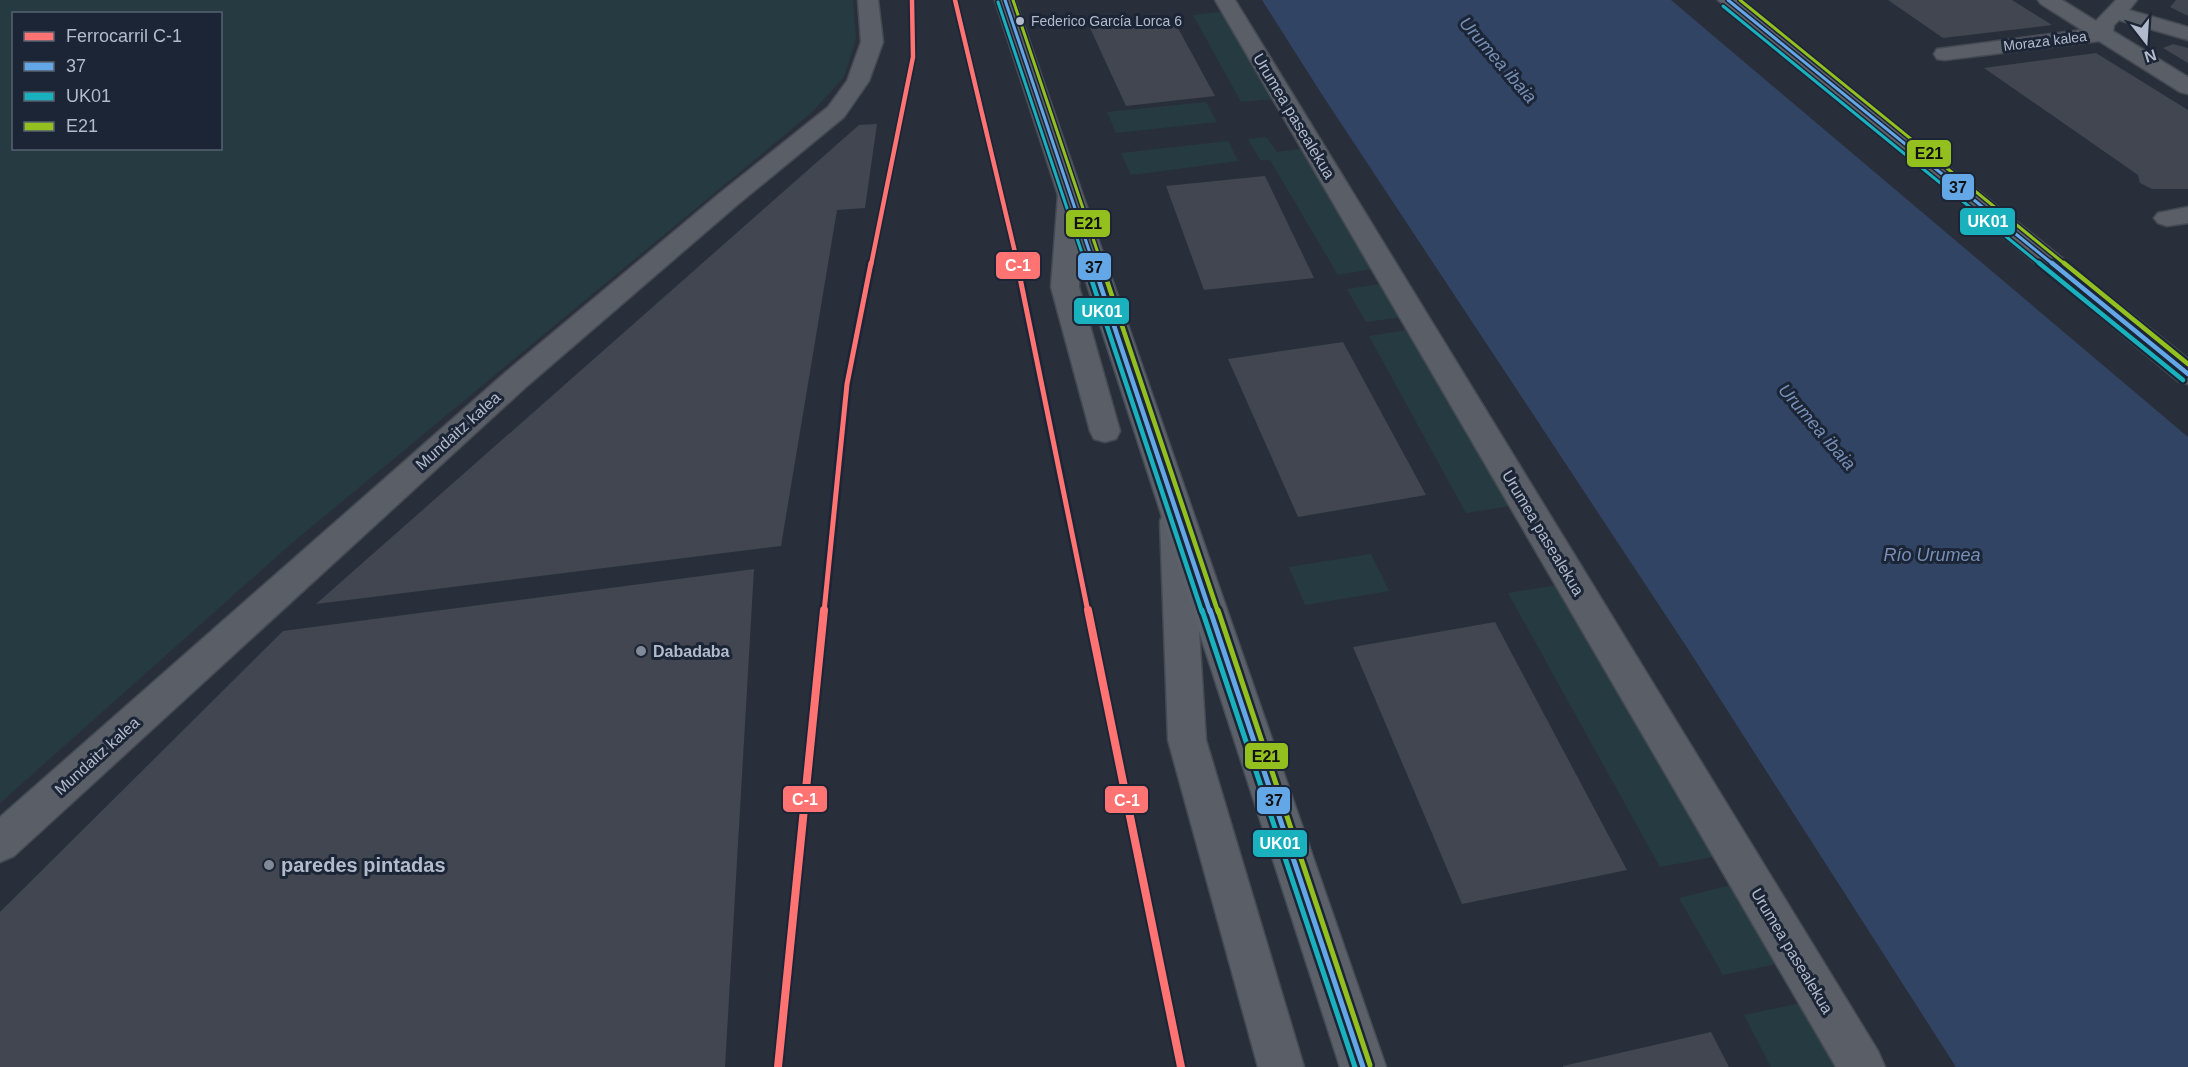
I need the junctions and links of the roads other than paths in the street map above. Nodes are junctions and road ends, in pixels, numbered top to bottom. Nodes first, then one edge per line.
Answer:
1 (868, 0) edge
2 (1005, 0) edge
3 (1225, 0) edge
4 (1728, 0) edge
5 (2048, 0) edge
6 (2121, 6) edge
7 (2102, 34) junction
8 (2188, 34) edge
9 (1945, 54) dead end
10 (2188, 87) edge
11 (1070, 195) junction
12 (2188, 374) edge
13 (1105, 431) dead end
14 (1175, 507) junction
15 (0, 843) edge
16 (1281, 1067) edge
17 (1363, 1067) edge
18 (1862, 1067) edge

1 - 15 street, Mundaitz kalea
2 - 11 main road
3 - 18 street, Urumea pasealekua
4 - 12 main road
5 - 7 street
6 - 7 street, Moraza kalea
6 - 8 street
7 - 9 street, Moraza kalea
7 - 10 street
11 - 13 street
11 - 14 main road
14 - 16 street
14 - 17 main road

